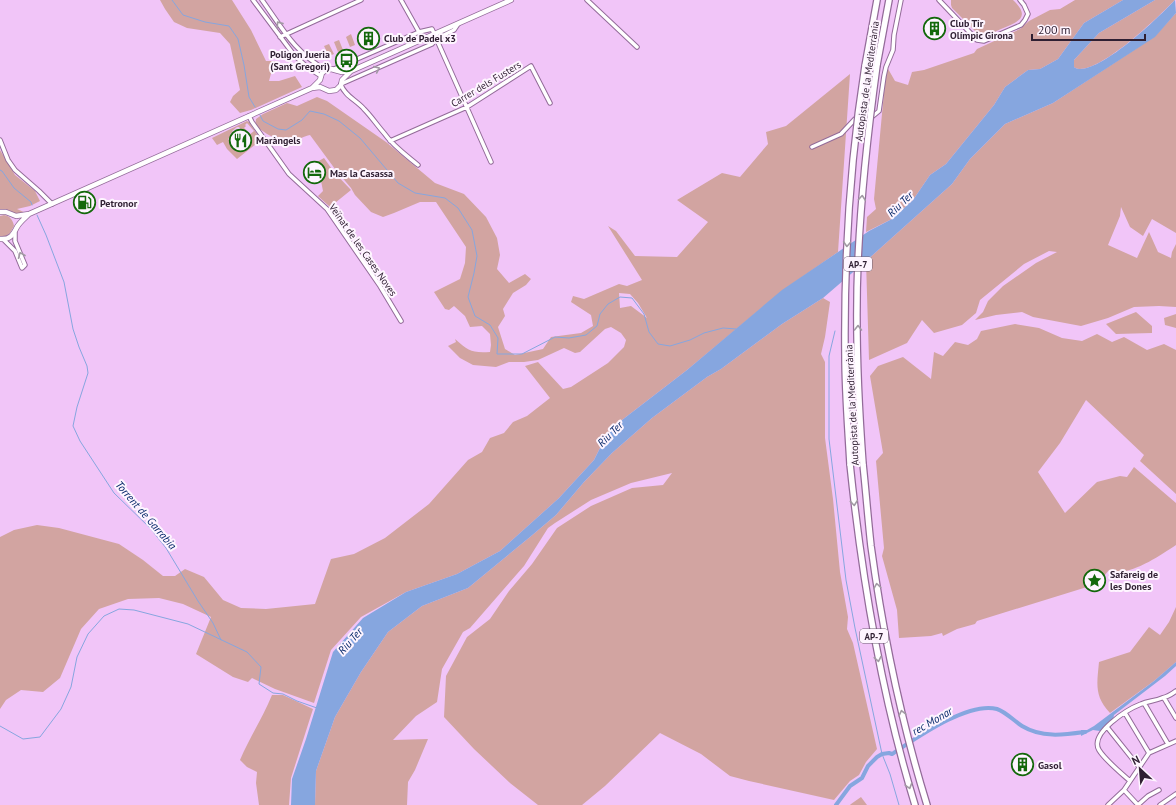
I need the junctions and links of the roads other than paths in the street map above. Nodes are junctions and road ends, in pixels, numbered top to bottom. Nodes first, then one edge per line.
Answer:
1 (253, 0) edge
2 (262, 0) edge
3 (362, 0) edge
4 (401, 0) edge
5 (511, 0) edge
6 (587, 0) edge
7 (877, 0) edge
8 (889, 0) edge
9 (901, 0) edge
10 (1020, 0) edge
11 (941, 1) edge
12 (419, 32) junction
13 (286, 34) junction
14 (435, 36) junction
15 (280, 37) junction
16 (637, 47) dead end
17 (326, 70) junction
18 (336, 70) junction
19 (352, 71) junction
20 (320, 78) junction
21 (341, 83) junction
22 (312, 88) junction
23 (324, 88) junction
24 (332, 91) junction
25 (346, 95) junction
26 (550, 103) dead end
27 (467, 107) junction
28 (251, 115) junction
29 (0, 140) edge
30 (390, 141) junction
31 (812, 147) dead end
32 (491, 162) dead end
33 (418, 165) dead end
34 (52, 204) junction
35 (1, 211) edge
36 (29, 214) junction
37 (12, 215) junction
38 (16, 231) junction
39 (1, 239) edge
40 (401, 321) dead end
41 (1176, 691) edge
42 (1164, 698) junction
43 (1144, 703) junction
44 (1125, 713) junction
45 (1176, 718) edge
46 (1107, 727) junction
47 (1176, 741) edge
48 (1168, 744) junction
49 (1149, 753) junction
50 (1139, 767) junction
51 (1130, 781) junction
52 (1124, 790) junction
53 (1159, 790) dead end
54 (1176, 794) edge
55 (1137, 804) edge
56 (915, 805) edge
57 (927, 805) edge
58 (1108, 805) edge
59 (1146, 805) edge
60 (1160, 805) edge

1 - 15 street
13 -> 2 street
3 - 13 street
4 - 12 street
5 - 14 main road
6 - 16 street
7 -> 56 highway, Autopista de la Mediterrània / AP-7, bridge
57 -> 8 highway, Autopista de la Mediterrània / AP-7, bridge
9 - 31 street
10 - 11 street
12 - 14 street
12 - 18 street
13 - 15 street
13 - 17 street
14 - 19 main road
21 -> 14 street
14 - 27 street
15 - 20 street
17 - 18 main road
17 - 20 main road
18 - 19 main road
18 - 21 main road
19 - 21 main road
20 - 22 main road
20 - 23 main road
21 - 24 main road
21 - 25 street
22 - 23 main road
22 - 28 main road
23 - 24 main road
24 - 25 street
25 - 30 street
26 - 27 street, Carrer dels Fusters
27 - 30 street, Carrer dels Fusters
27 - 32 street
28 - 34 main road
28 - 40 street, Veïnat de les Cases Noves
29 - 34 street
30 - 33 street
34 - 36 main road
35 - 37 main road
36 - 37 main road
36 - 38 main road
37 - 38 main road
38 - 39 main road
39 -> 38 street
41 - 42 street
42 - 43 street
42 - 45 street
43 - 44 street
43 - 48 street
44 - 46 street
44 - 49 street
46 - 50 street
46 - 51 street
47 - 48 street
48 - 49 street
49 - 50 street
50 - 51 street
51 - 52 street
52 - 55 street
52 - 58 street
53 - 55 street
54 - 60 street
55 - 59 street

